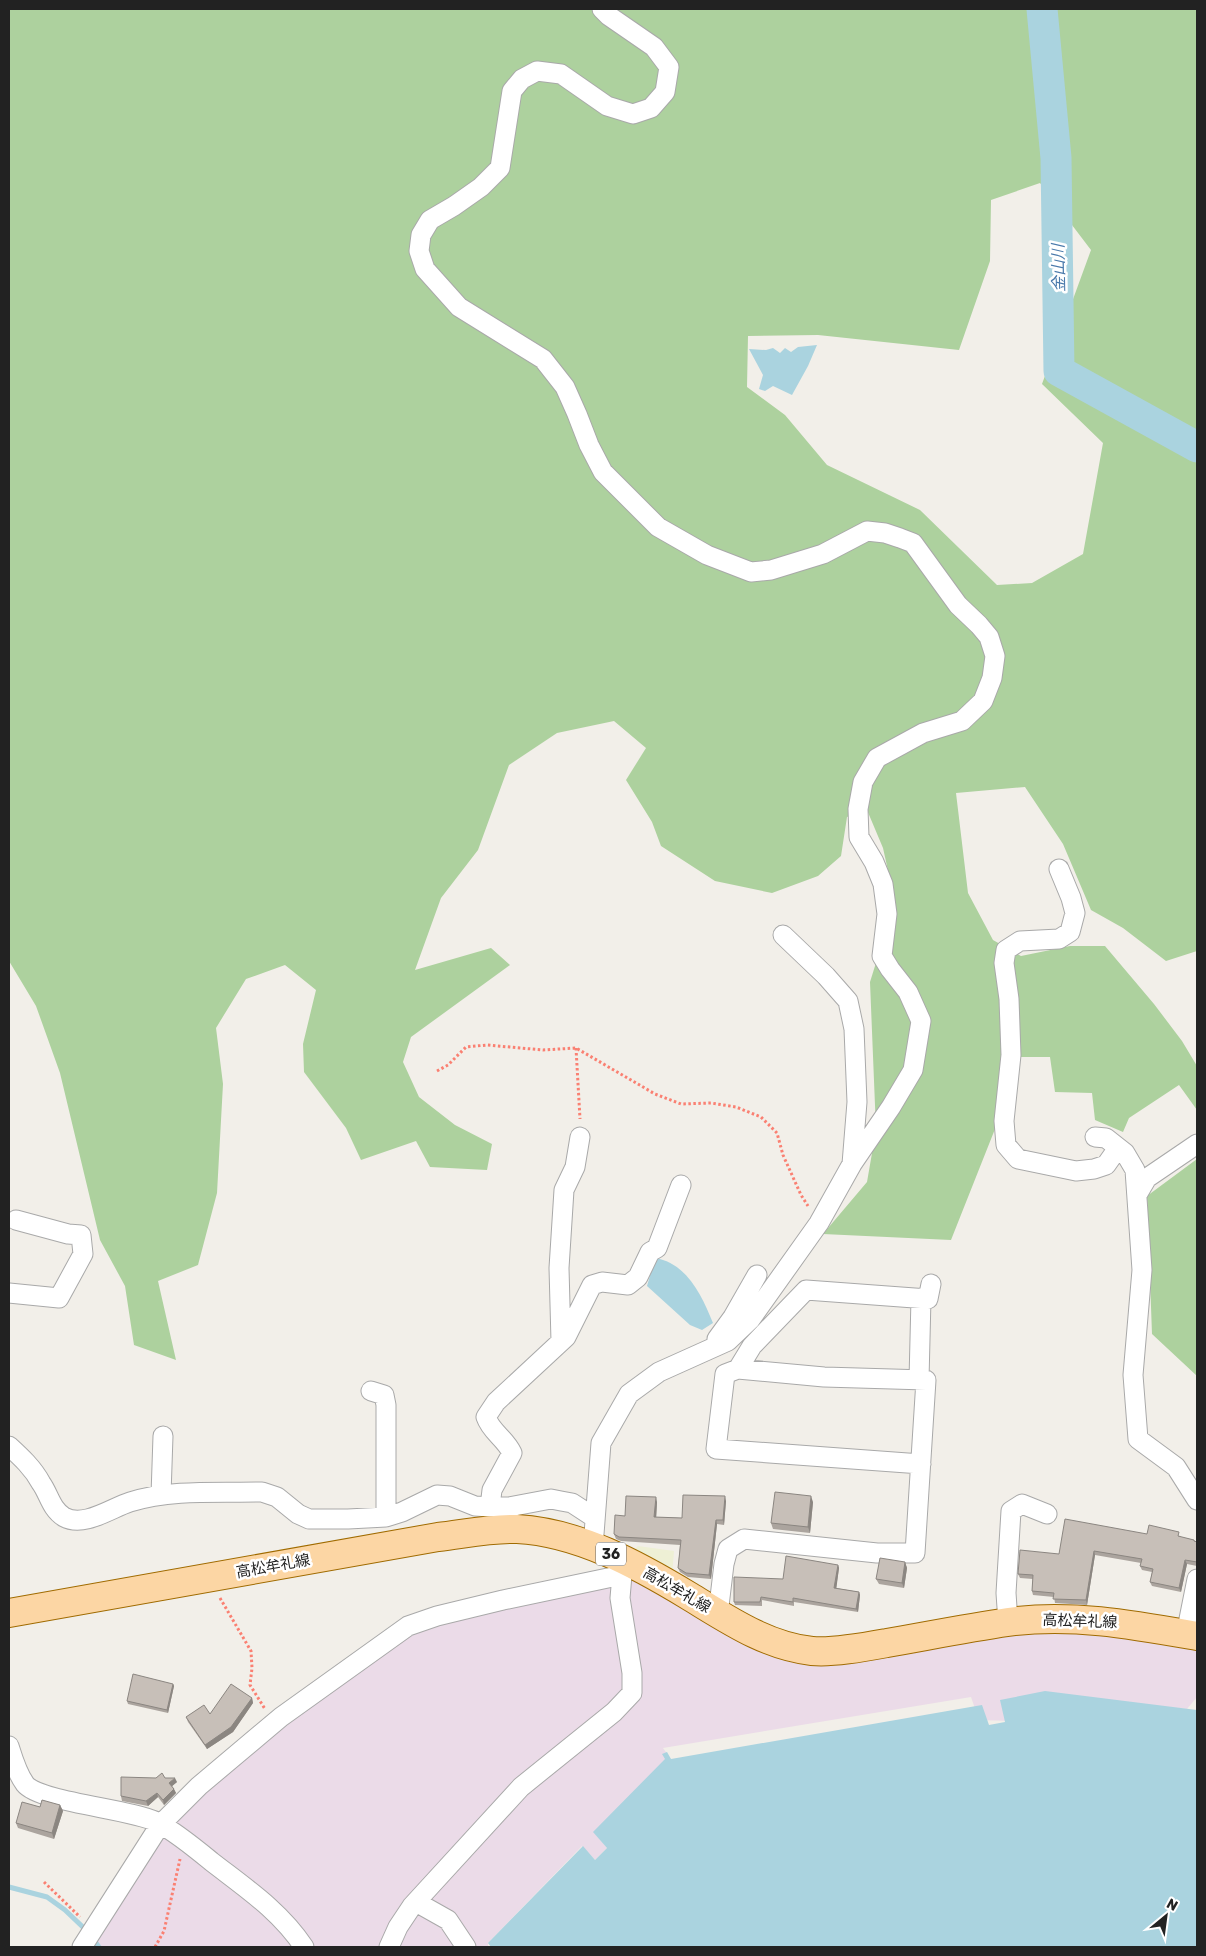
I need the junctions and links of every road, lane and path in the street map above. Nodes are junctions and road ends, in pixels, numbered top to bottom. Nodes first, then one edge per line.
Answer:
1 (602, 9) edge
2 (1058, 869) dead end
3 (783, 935) dead end
4 (576, 1048) junction
5 (437, 1071) dead end
6 (580, 1137) joint
7 (1095, 1137) dead end
8 (1197, 1144) edge
9 (1118, 1148) junction
10 (852, 1164) junction
11 (680, 1185) dead end
12 (1136, 1196) junction
13 (16, 1220) dead end
14 (819, 1223) junction
15 (757, 1275) dead end
16 (9, 1293) edge
17 (561, 1341) junction
18 (711, 1348) junction
19 (738, 1369) junction
20 (919, 1380) junction
21 (372, 1392) dead end
22 (163, 1436) dead end
23 (9, 1446) edge
24 (921, 1464) junction
25 (1176, 1467) junction
26 (1197, 1480) edge
27 (161, 1494) junction
28 (1197, 1500) edge
29 (490, 1507) junction
30 (1047, 1514) dead end
31 (386, 1517) junction
32 (595, 1518) junction
33 (593, 1547) junction
34 (626, 1569) junction
35 (209, 1577) junction
36 (1197, 1579) edge
37 (9, 1613) edge
38 (718, 1614) junction
39 (1008, 1622) junction
40 (1192, 1635) edge
41 (274, 1723) junction
42 (9, 1746) edge
43 (160, 1825) junction
44 (184, 1840) junction
45 (44, 1882) dead end
46 (416, 1902) junction
47 (93, 1930) junction
48 (82, 1947) edge
49 (155, 1947) edge
50 (304, 1947) edge
51 (389, 1947) edge
52 (466, 1947) edge

1 - 10 street
2 - 9 street
3 - 10 street
4 - 5 path
4 - 6 path
4 - 14 path
6 - 17 street
7 - 9 street
8 - 12 street
9 - 12 street
10 - 14 street
11 - 17 street
12 - 25 street
13 - 16 street
14 - 18 street
15 - 18 street
17 - 29 street
18 - 32 street
19 - 20 street
19 - 20 street
19 - 24 street
20 - 24 street
21 - 31 street
22 - 27 street
23 - 27 street
24 - 38 street
25 - 26 street
25 - 28 street
27 - 31 street
29 - 31 street
29 - 32 street
30 - 39 street
32 - 33 street
33 - 34 main road, 高松牟礼線 / 36
33 - 35 main road, 高松牟礼線 / 36
34 - 38 main road, 高松牟礼線 / 36
34 - 41 street
34 - 46 street
35 - 37 main road, 高松牟礼線 / 36
35 - 41 path
36 - 40 street
38 - 39 main road, 高松牟礼線 / 36
39 - 40 main road, 高松牟礼線 / 36
41 - 43 street
42 - 43 street
43 - 44 street
43 - 47 street
44 - 49 path
44 - 50 street
45 - 47 path
46 - 51 street
46 - 52 street
47 - 48 street

